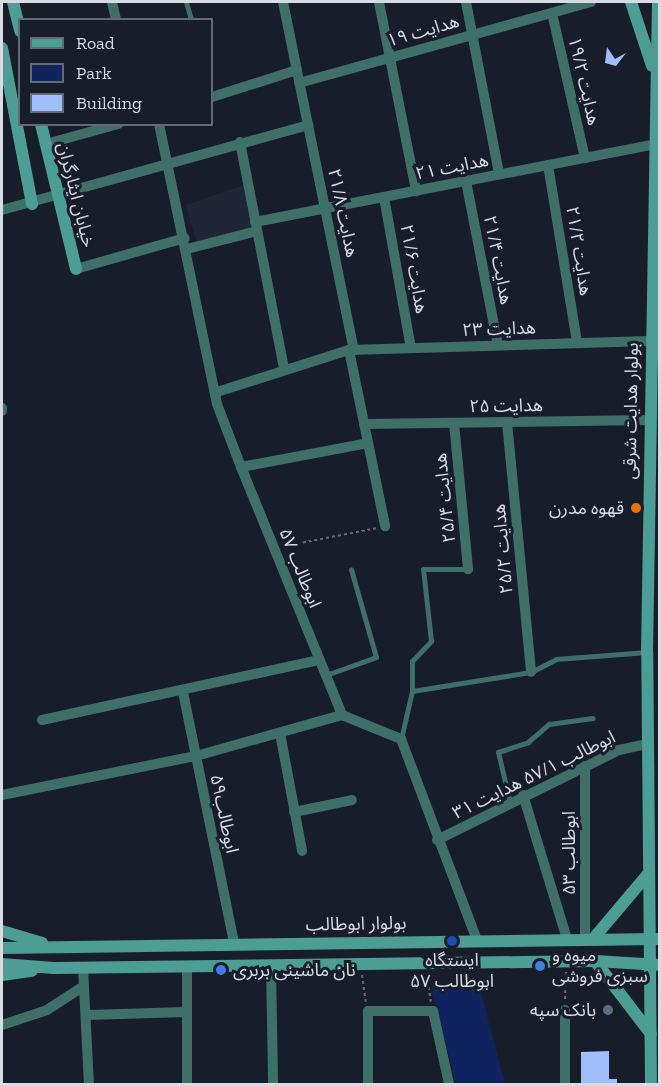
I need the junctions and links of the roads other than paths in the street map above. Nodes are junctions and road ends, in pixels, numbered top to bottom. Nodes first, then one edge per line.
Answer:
1 (13, 2) edge
2 (112, 2) edge
3 (186, 2) edge
4 (283, 2) edge
5 (379, 2) edge
6 (466, 2) edge
7 (591, 2) edge
8 (631, 2) edge
9 (658, 2) edge
10 (552, 13) junction
11 (116, 18) edge
12 (190, 18) edge
13 (18, 23) edge
14 (474, 34) junction
15 (2, 48) edge
16 (392, 57) junction
17 (297, 70) junction
18 (656, 82) junction
19 (299, 83) junction
20 (213, 97) edge
21 (308, 125) junction
22 (42, 126) edge
23 (111, 126) edge
24 (159, 126) edge
25 (240, 142) junction
26 (46, 144) junction
27 (655, 144) junction
28 (585, 158) junction
29 (167, 162) junction
30 (548, 165) junction
31 (499, 174) junction
32 (466, 181) junction
33 (416, 190) junction
34 (384, 197) junction
35 (58, 198) junction
36 (32, 204) junction
37 (325, 208) junction
38 (2, 210) edge
39 (256, 226) junction
40 (186, 244) junction
41 (76, 269) joint
42 (650, 341) junction
43 (577, 343) junction
44 (498, 345) junction
45 (411, 348) junction
46 (351, 350) junction
47 (284, 369) junction
48 (217, 392) junction
49 (649, 420) junction
50 (507, 422) junction
51 (454, 423) junction
52 (364, 424) junction
53 (368, 443) junction
54 (241, 467) junction
55 (385, 526) road end
56 (351, 569) dead end
57 (468, 569) joint
58 (651, 647) edge
59 (320, 660) junction
60 (531, 672) junction
61 (326, 675) junction
62 (412, 691) junction
63 (183, 692) junction
64 (342, 715) junction
65 (593, 718) dead end
66 (42, 720) dead end
67 (280, 733) junction
68 (401, 739) junction
69 (647, 744) junction
70 (196, 756) junction
71 (585, 766) junction
72 (2, 795) edge
73 (523, 795) junction
74 (352, 800) dead end
75 (510, 803) junction
76 (294, 812) junction
77 (437, 840) junction
78 (302, 851) dead end
79 (648, 874) junction
80 (2, 931) edge
81 (567, 939) junction
82 (589, 939) junction
83 (654, 939) edge
84 (477, 940) junction
85 (416, 941) junction
86 (234, 943) junction
87 (52, 945) junction
88 (2, 948) edge
89 (595, 961) junction
90 (2, 964) edge
91 (388, 964) junction
92 (654, 964) edge
93 (271, 965) junction
94 (187, 966) junction
95 (83, 967) junction
96 (54, 968) junction
97 (2, 975) edge
98 (84, 986) junction
99 (565, 1010) road end
100 (186, 1012) junction
101 (88, 1015) junction
102 (2, 1025) edge
103 (651, 1034) junction
104 (90, 1084) edge
105 (187, 1084) edge
106 (273, 1084) edge
107 (368, 1084) edge
108 (449, 1084) edge
109 (565, 1084) edge
110 (651, 1084) edge

1 - 13 main road
2 - 11 street
3 - 12 lane
4 - 17 street, هدایت ۲۱/۸
5 - 16 street
6 - 14 street
7 - 10 street, هدایت ۱۹
8 - 18 main road
9 - 18 main road, بولوار هدایت شرقی
10 - 14 street, هدایت ۱۹
10 - 28 street, هدایت ۱۹/۲
14 - 16 street, هدایت ۱۹
14 - 31 street
15 - 36 main road
16 - 19 street, هدایت ۱۹
16 - 33 street
17 - 19 street, هدایت ۲۱/۸
17 - 20 street
18 - 27 main road, بولوار هدایت شرقی
19 - 21 street, هدایت ۲۱/۸
21 - 25 street
21 - 37 street, هدایت ۲۱/۸
22 - 26 main road, خیابان ایثارگران
23 - 26 street
24 - 29 street, ابوطالب ۵۷
25 - 29 street
25 - 39 street
26 - 35 main road, خیابان ایثارگران
27 - 28 street, هدایت ۲۱
27 - 42 main road, بولوار هدایت شرقی
28 - 30 street, هدایت ۲۱
29 - 35 street
29 - 40 street, ابوطالب ۵۷
30 - 31 street, هدایت ۲۱
30 - 43 street, هدایت ۲۱/۲
31 - 32 street, هدایت ۲۱
32 - 33 street, هدایت ۲۱
32 - 44 street, هدایت ۲۱/۴
33 - 34 street, هدایت ۲۱
34 - 37 street, هدایت ۲۱
34 - 45 street, هدایت ۲۱/۶
35 - 36 street
35 - 41 main road, خیابان ایثارگران
36 - 38 street
37 - 39 street, هدایت ۲۱
37 - 46 street, هدایت ۲۱/۸
39 - 40 street, خیابان ایثارگران
39 - 47 street
40 - 41 street, خیابان ایثارگران
40 - 48 street, ابوطالب ۵۷
42 - 43 street, هدایت ۲۳
42 - 49 main road, بولوار هدایت شرقی
43 - 44 street, هدایت ۲۳
44 - 45 street, هدایت ۲۳
45 - 46 street, هدایت ۲۳
46 - 47 street, هدایت ۲۳
46 - 52 street, هدایت ۲۱/۸
47 - 48 street, هدایت ۲۳
48 - 54 street, ابوطالب ۵۷
49 - 50 street, هدایت ۲۵
49 - 58 main road, بولوار هدایت شرقی
50 - 51 street, هدایت ۲۵
50 - 60 street, هدایت ۲۵/۲
51 - 52 street, هدایت ۲۵
51 - 57 street, هدایت ۲۵/۴
52 - 53 street, هدایت ۲۱/۸
53 - 54 street
53 - 55 street, هدایت ۲۱/۸
54 - 59 street, ابوطالب ۵۷
56 - 61 lane
57 - 62 lane
58 - 60 lane
58 - 69 main road, بولوار هدایت شرقی
59 - 61 street, ابوطالب ۵۷
59 - 63 street
60 - 62 lane
61 - 64 street, ابوطالب ۵۷
62 - 68 lane
63 - 66 street
63 - 70 street, ابوطالب۵۹
64 - 67 street
64 - 68 street
65 - 75 lane
67 - 70 street
67 - 76 street
68 - 77 street
69 - 71 street, ابوطالب ۵۷/۱ هدایت ۳۱
69 - 79 main road, بولوار هدایت شرقی
70 - 72 street
70 - 86 street, ابوطالب۵۹
71 - 73 street, ابوطالب ۵۷/۱ هدایت ۳۱
71 - 82 street, ابوطالب ۵۳
73 - 75 street, ابوطالب ۵۷/۱ هدایت ۳۱
73 - 81 street
74 - 76 street
75 - 77 street, ابوطالب ۵۷/۱ هدایت ۳۱
76 - 78 street
77 - 84 street
79 - 82 main road
79 - 83 main road, بولوار هدایت شرقی
80 - 87 main road
81 - 82 main road, بولوار ابوطالب
81 - 84 main road, بولوار ابوطالب
82 - 83 main road, بولوار ابوطالب
83 - 92 main road, بولوار هدایت شرقی
84 - 85 main road, بولوار ابوطالب
85 - 86 main road, بولوار ابوطالب
85 - 91 main road
86 - 87 main road, بولوار ابوطالب
87 - 88 main road
89 - 91 main road
89 - 92 main road
89 - 103 main road
90 - 96 main road
91 - 93 main road
92 - 103 main road, بولوار هدایت شرقی
93 - 94 main road
93 - 106 street
94 - 95 main road
94 - 100 street
95 - 96 main road
95 - 98 street
96 - 97 main road
98 - 101 street
98 - 102 street
99 - 109 street
100 - 101 street
100 - 105 street
101 - 104 street
103 - 110 main road, بولوار هدایت شرقی
107 - 108 street

